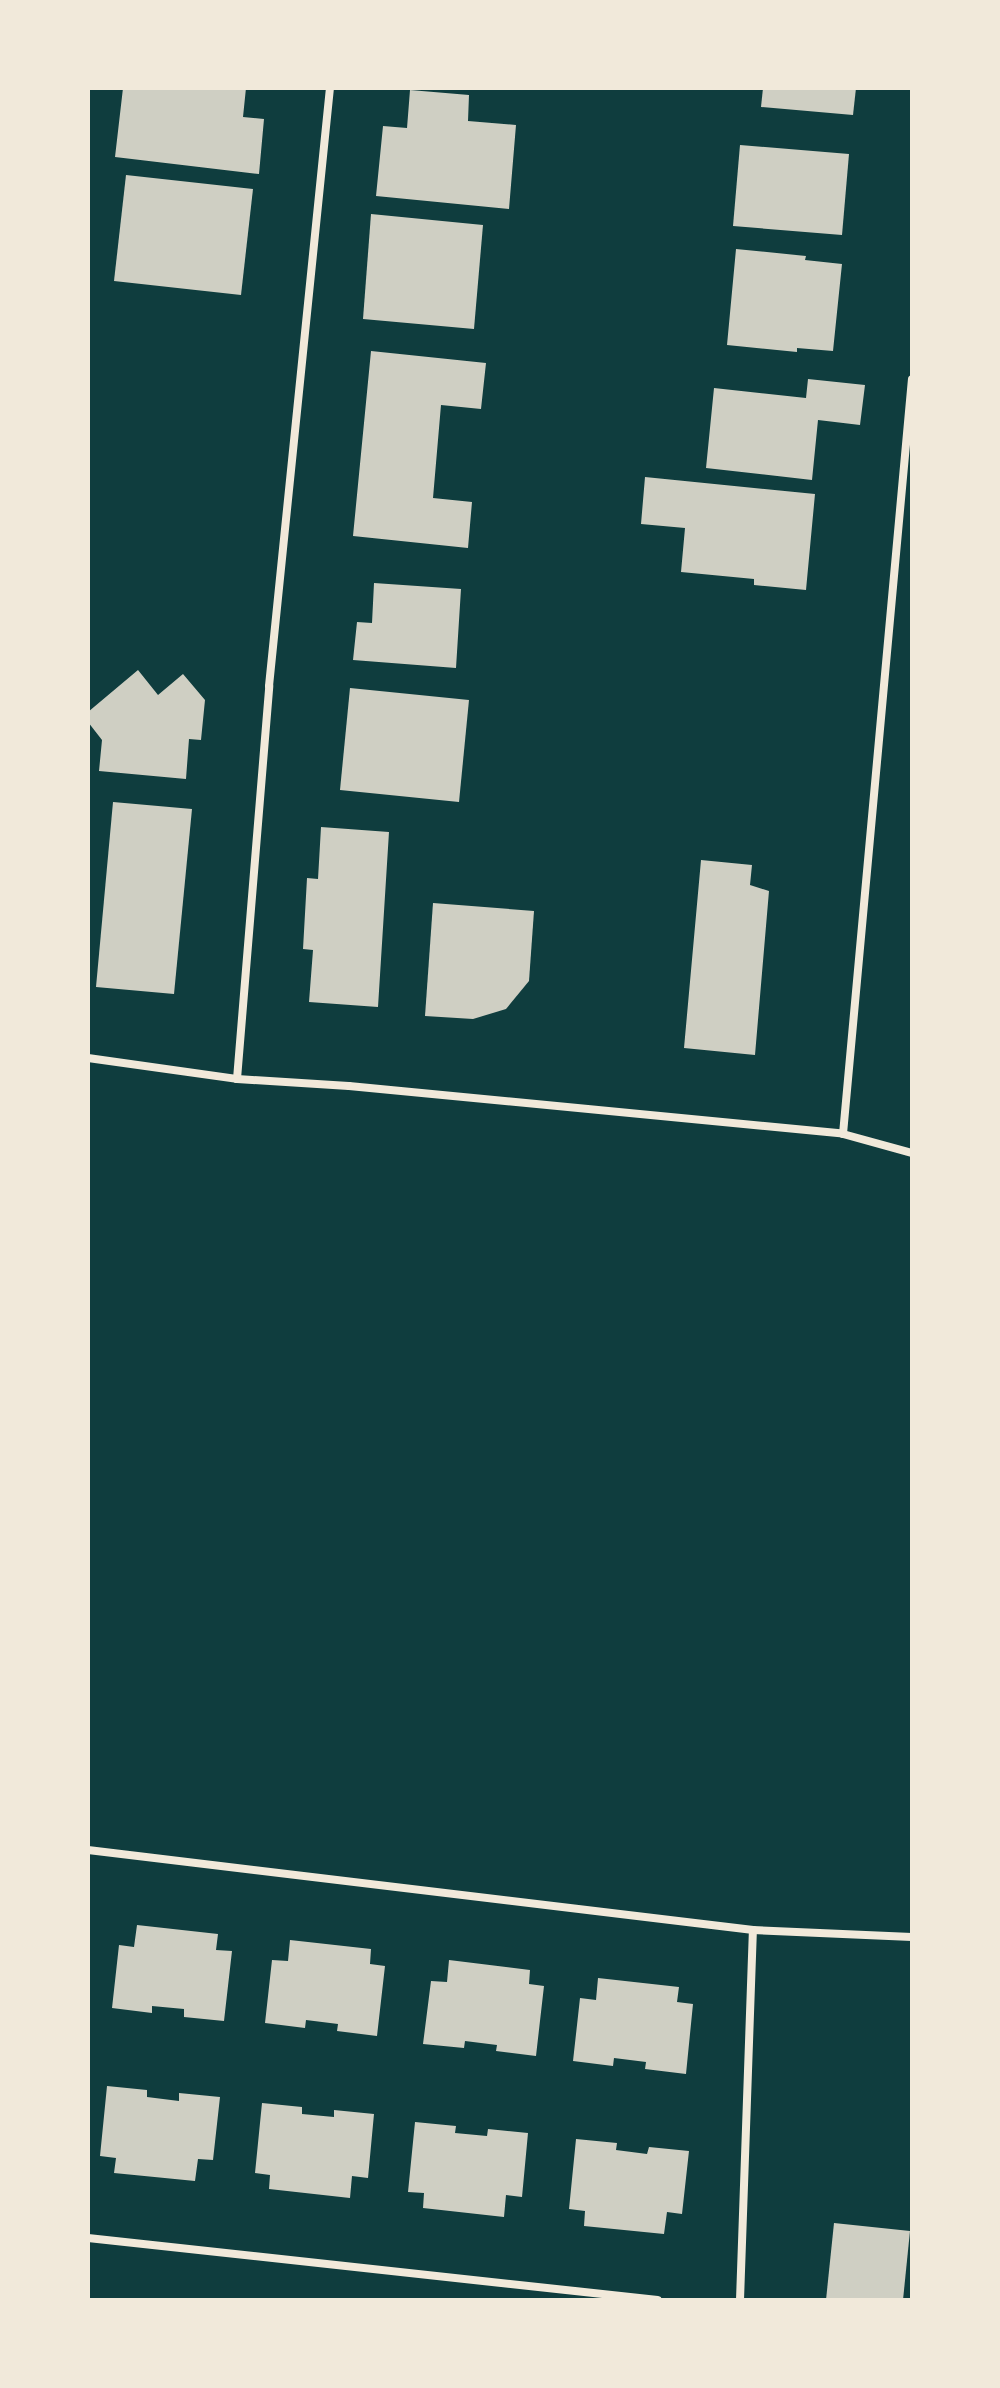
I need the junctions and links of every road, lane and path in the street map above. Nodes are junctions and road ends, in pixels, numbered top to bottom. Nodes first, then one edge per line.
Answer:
1 (330, 88) edge
2 (912, 379) edge
3 (88, 1058) edge
4 (237, 1079) junction
5 (843, 1134) junction
6 (912, 1153) edge
7 (88, 1850) edge
8 (753, 1930) junction
9 (912, 1937) edge
10 (88, 2238) edge
11 (658, 2300) edge
12 (740, 2300) edge

1 - 4 street
2 - 5 street
3 - 4 street
4 - 5 street
5 - 6 street
7 - 8 street
8 - 9 street
8 - 12 street
10 - 11 street

